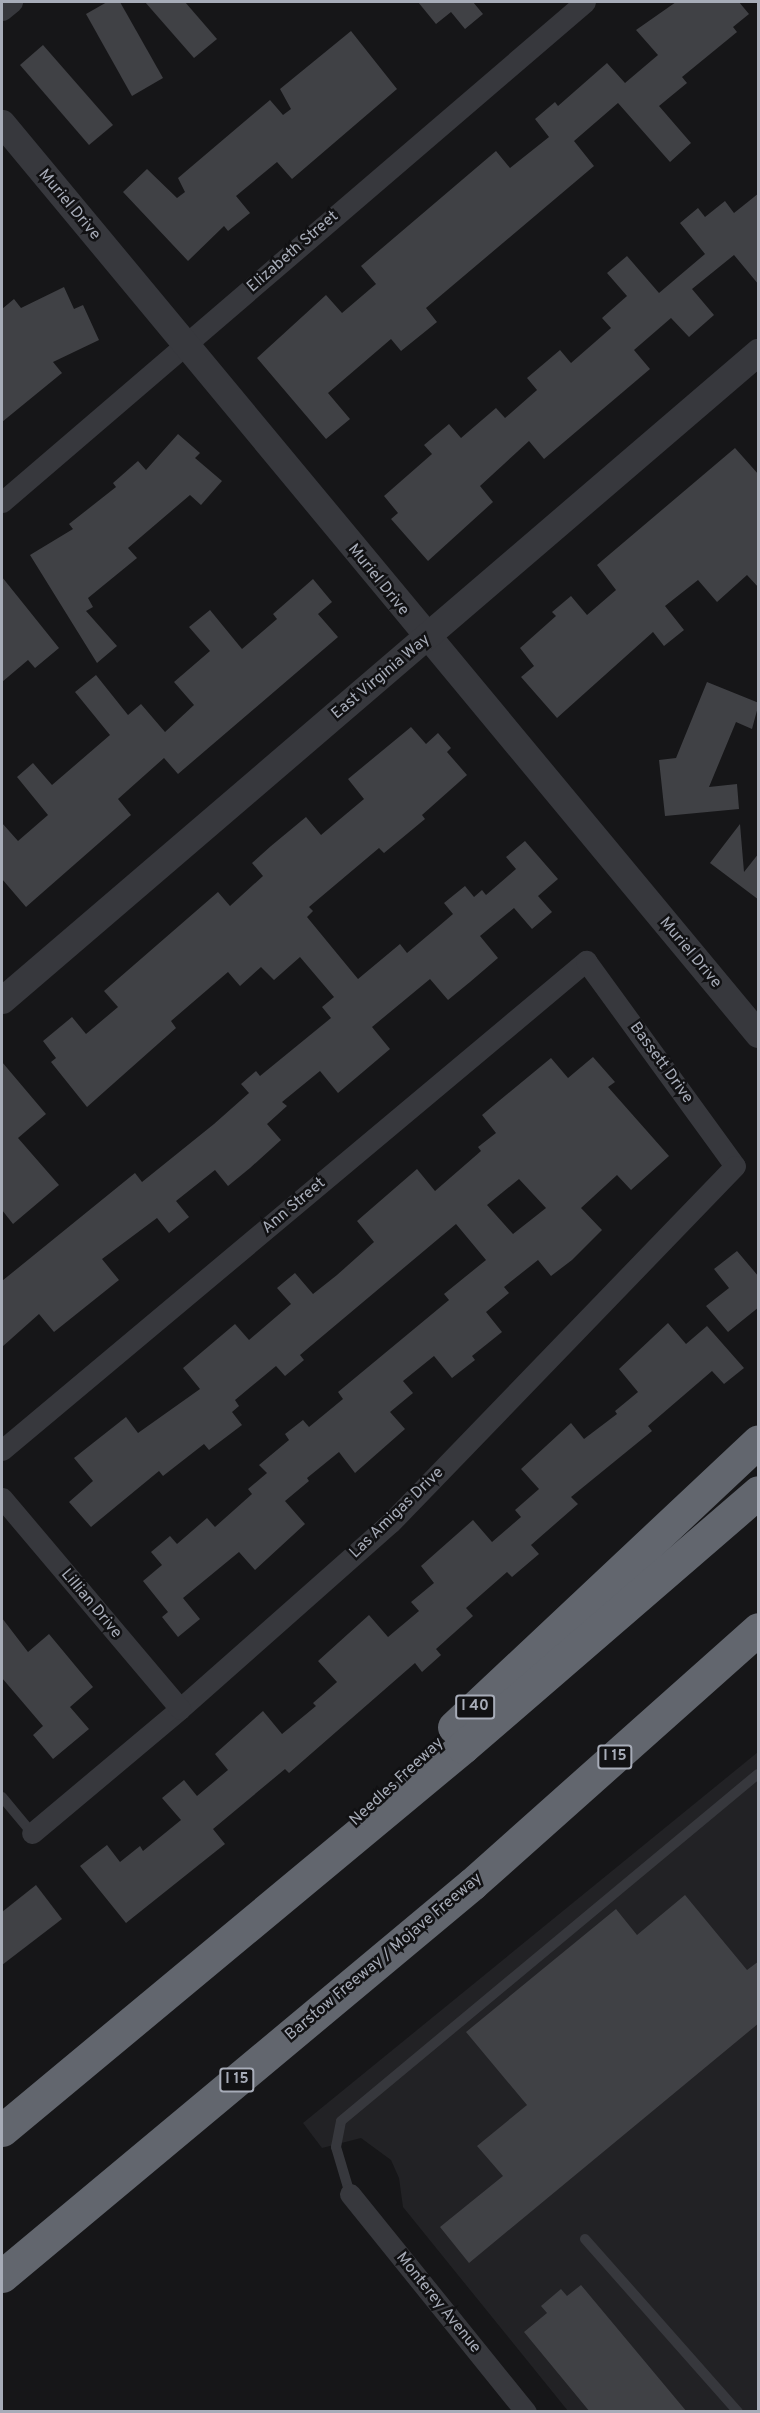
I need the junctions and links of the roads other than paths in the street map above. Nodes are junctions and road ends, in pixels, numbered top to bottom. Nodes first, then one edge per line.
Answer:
1 (12, 2) edge
2 (585, 2) edge
3 (2, 10) edge
4 (2, 123) edge
5 (185, 344) junction
6 (759, 352) edge
7 (2, 502) edge
8 (427, 639) junction
9 (586, 961) joint
10 (2, 1000) edge
11 (759, 1034) edge
12 (735, 1166) joint
13 (759, 1442) edge
14 (2, 1450) edge
15 (759, 1492) edge
16 (2, 1498) edge
17 (759, 1629) edge
18 (759, 1652) edge
19 (180, 1709) junction
20 (759, 1774) edge
21 (2, 1797) edge
22 (32, 1833) joint
23 (472, 1884) junction
24 (193, 1973) junction
25 (2, 2130) edge
26 (350, 2194) joint
27 (585, 2239) dead end
28 (2, 2276) edge
29 (526, 2412) edge
30 (738, 2412) edge

1 - 3 street
2 - 5 street, Elizabeth Street
4 - 5 street, Muriel Drive
5 - 7 street, Elizabeth Street
5 - 8 street, Muriel Drive
6 - 8 street, East Virginia Way
8 - 10 street, East Virginia Way
8 - 11 street, Muriel Drive
9 - 12 street, Bassett Drive
9 - 14 street, Ann Street
12 - 19 street, Las Amigas Drive
13 - 24 highway, Needles Freeway / I 40
15 - 24 highway
16 - 19 street, Lillian Drive
17 - 23 highway, Barstow Freeway / Mojave Freeway / I 15
18 - 23 highway
19 - 22 street, Las Amigas Drive
20 - 26 lane
21 - 22 lane
23 - 28 highway, Barstow Freeway / Mojave Freeway / I 15
24 - 25 highway
26 - 29 street, Monterey Avenue
27 - 30 lane

